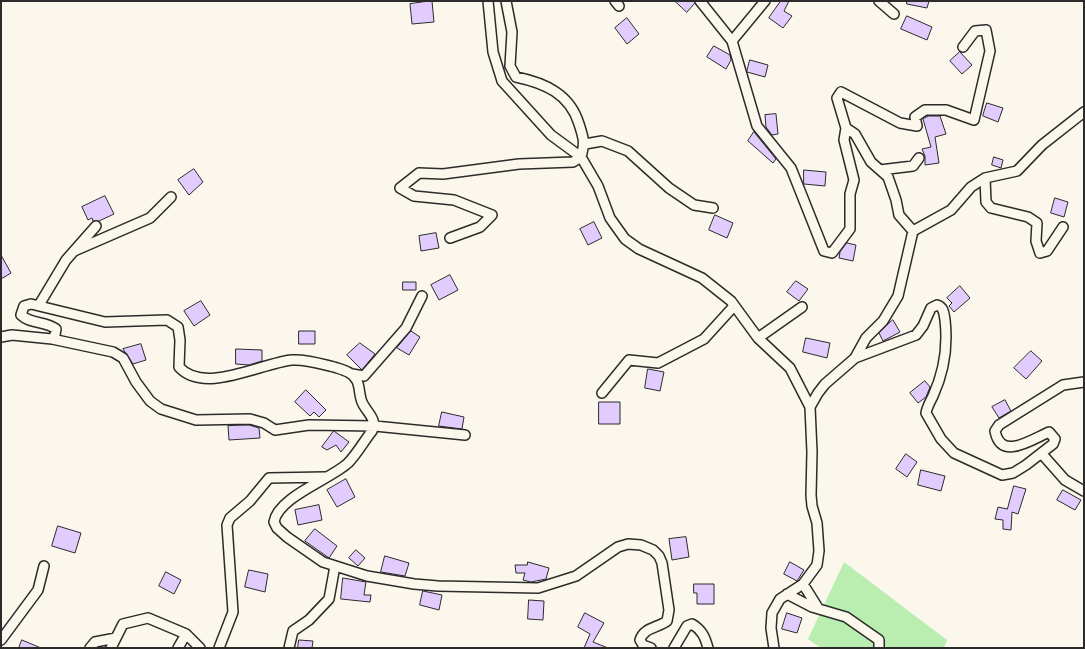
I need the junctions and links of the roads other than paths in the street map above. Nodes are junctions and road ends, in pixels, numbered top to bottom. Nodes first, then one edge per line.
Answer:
1 (488, 1) edge
2 (506, 1) edge
3 (700, 1) edge
4 (765, 1) edge
5 (879, 1) edge
6 (894, 14) dead end
7 (732, 41) junction
8 (963, 47) dead end
9 (1084, 112) edge
10 (846, 128) junction
11 (585, 144) junction
12 (581, 157) junction
13 (919, 158) dead end
14 (880, 170) junction
15 (985, 178) junction
16 (171, 197) dead end
17 (713, 208) dead end
18 (96, 226) dead end
19 (1063, 227) dead end
20 (913, 231) junction
21 (450, 238) dead end
22 (74, 251) junction
23 (422, 296) dead end
24 (39, 305) junction
25 (734, 306) junction
26 (802, 307) dead end
27 (1, 336) edge
28 (758, 338) junction
29 (52, 339) junction
30 (855, 358) junction
31 (352, 374) junction
32 (1084, 382) edge
33 (602, 393) dead end
34 (810, 407) junction
35 (375, 426) junction
36 (466, 435) dead end
37 (1042, 454) junction
38 (326, 477) junction
39 (1084, 491) edge
40 (44, 566) dead end
41 (335, 566) junction
42 (803, 584) junction
43 (787, 594) junction
44 (818, 608) junction
45 (186, 634) junction
46 (116, 638) junction
47 (1, 640) edge
48 (90, 648) edge
49 (111, 648) edge
50 (178, 648) edge
51 (200, 648) edge
52 (219, 648) edge
53 (289, 648) edge
54 (651, 648) edge
55 (674, 648) edge
56 (708, 648) edge
57 (774, 648) edge
58 (879, 648) edge

1 - 12 street
2 - 11 street
3 - 7 street
4 - 7 street
5 - 6 street
7 - 10 street
8 - 10 street
9 - 15 street
10 - 14 street
11 - 12 street
11 - 17 street
12 - 21 street
12 - 25 street
13 - 14 street
14 - 20 street
15 - 19 street
15 - 20 street
16 - 22 street
18 - 22 street
20 - 30 street
22 - 24 street
23 - 31 street
24 - 29 street
24 - 31 street
25 - 28 street
25 - 33 street
26 - 28 street
27 - 29 street
28 - 34 street
29 - 35 street
30 - 34 street
30 - 37 street
31 - 35 street
32 - 37 street
34 - 42 street
35 - 36 street
35 - 38 street
37 - 39 street
38 - 41 street
38 - 52 street
40 - 47 street
41 - 53 street
41 - 54 street
42 - 43 street
42 - 44 street
43 - 44 street
43 - 57 street
44 - 58 street
45 - 46 street
45 - 50 street
45 - 51 street
46 - 48 street
46 - 49 street
55 - 56 street

